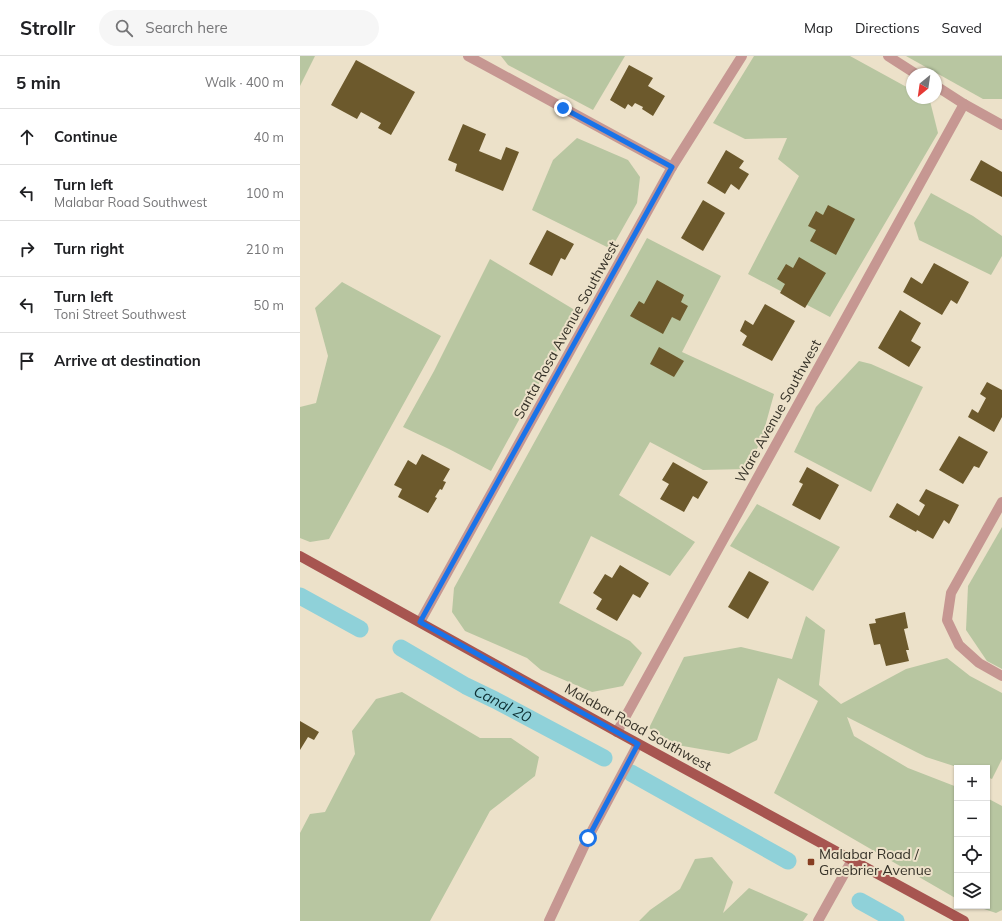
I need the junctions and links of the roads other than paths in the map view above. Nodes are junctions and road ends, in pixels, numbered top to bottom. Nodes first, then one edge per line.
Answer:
1 (468, 56) edge
2 (742, 56) edge
3 (888, 56) edge
4 (907, 68) edge
5 (942, 90) edge
6 (964, 104) junction
7 (1002, 125) edge
8 (672, 167) junction
9 (1002, 502) edge
10 (300, 556) edge
11 (420, 622) junction
12 (1002, 676) edge
13 (617, 732) junction
14 (638, 744) junction
15 (852, 860) junction
16 (549, 921) edge
17 (818, 921) edge
18 (964, 921) edge

1 - 8 street
2 - 8 street, Santa Rosa Avenue Southwest
3 - 4 street
5 - 6 street
6 - 7 street
6 - 13 street, Ware Avenue Southwest
8 - 11 street, Santa Rosa Avenue Southwest
9 - 12 street
10 - 11 main road, Malabar Road Southwest
11 - 13 main road, Malabar Road Southwest
13 - 14 main road, Malabar Road Southwest
14 - 15 main road, Malabar Road Southwest
14 - 16 street
15 - 17 street
15 - 18 main road, Malabar Road Southwest

